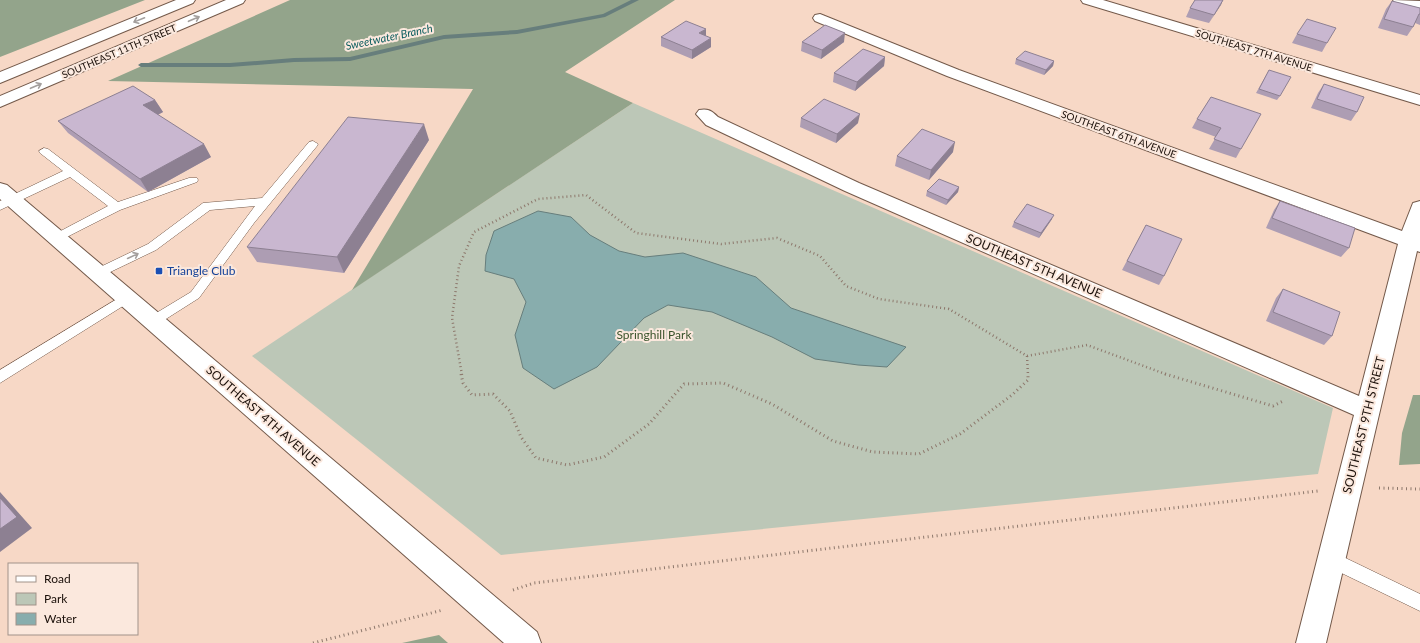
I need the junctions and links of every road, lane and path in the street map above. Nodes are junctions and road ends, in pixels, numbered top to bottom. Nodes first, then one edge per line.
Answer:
1 (188, 0) edge
2 (238, 0) edge
3 (1088, 0) edge
4 (1400, 0) edge
5 (1420, 6) edge
6 (820, 18) dead end
7 (0, 78) edge
8 (1420, 100) edge
9 (0, 102) edge
10 (705, 114) dead end
11 (313, 144) dead end
12 (44, 151) dead end
13 (71, 172) junction
14 (193, 180) dead end
15 (4, 199) edge
16 (264, 202) junction
17 (116, 207) junction
18 (1420, 208) edge
19 (57, 238) junction
20 (1415, 243) edge
21 (98, 273) junction
22 (127, 298) junction
23 (153, 321) junction
24 (1027, 356) junction
25 (0, 377) edge
26 (1312, 385) junction
27 (1368, 410) junction
28 (1349, 488) junction
29 (1420, 489) edge
30 (1332, 559) junction
31 (480, 602) junction
32 (1420, 603) edge
33 (313, 643) edge
34 (526, 643) edge
35 (1310, 643) edge

1 -> 7 main road, SOUTHEAST 11TH STREET
9 -> 2 main road, SOUTHEAST 11TH STREET
3 - 8 main road, SOUTHEAST 7TH AVENUE
4 - 5 main road
6 - 20 main road, SOUTHEAST 6TH AVENUE
10 - 26 main road, SOUTHEAST 5TH AVENUE
11 - 16 lane
12 - 13 lane
13 - 15 lane
13 - 17 lane
14 - 17 lane
15 - 19 main road, SOUTHEAST 4TH AVENUE
21 -> 16 lane
16 - 23 lane
17 - 19 lane
18 - 20 main road, SOUTHEAST 9TH STREET
19 - 21 main road, SOUTHEAST 4TH AVENUE
20 - 27 main road, SOUTHEAST 9TH STREET
21 - 22 main road, SOUTHEAST 4TH AVENUE
22 - 23 main road, SOUTHEAST 4TH AVENUE
22 - 25 lane
23 - 31 main road, SOUTHEAST 4TH AVENUE
24 - 24 path
24 - 26 path
26 - 27 main road, SOUTHEAST 5TH AVENUE
27 - 28 main road, SOUTHEAST 9TH STREET
28 - 29 path
28 - 30 main road, SOUTHEAST 9TH STREET
28 - 31 path
30 - 32 lane
30 - 35 main road, SOUTHEAST 9TH STREET
31 - 33 path
31 - 34 main road, SOUTHEAST 4TH AVENUE

